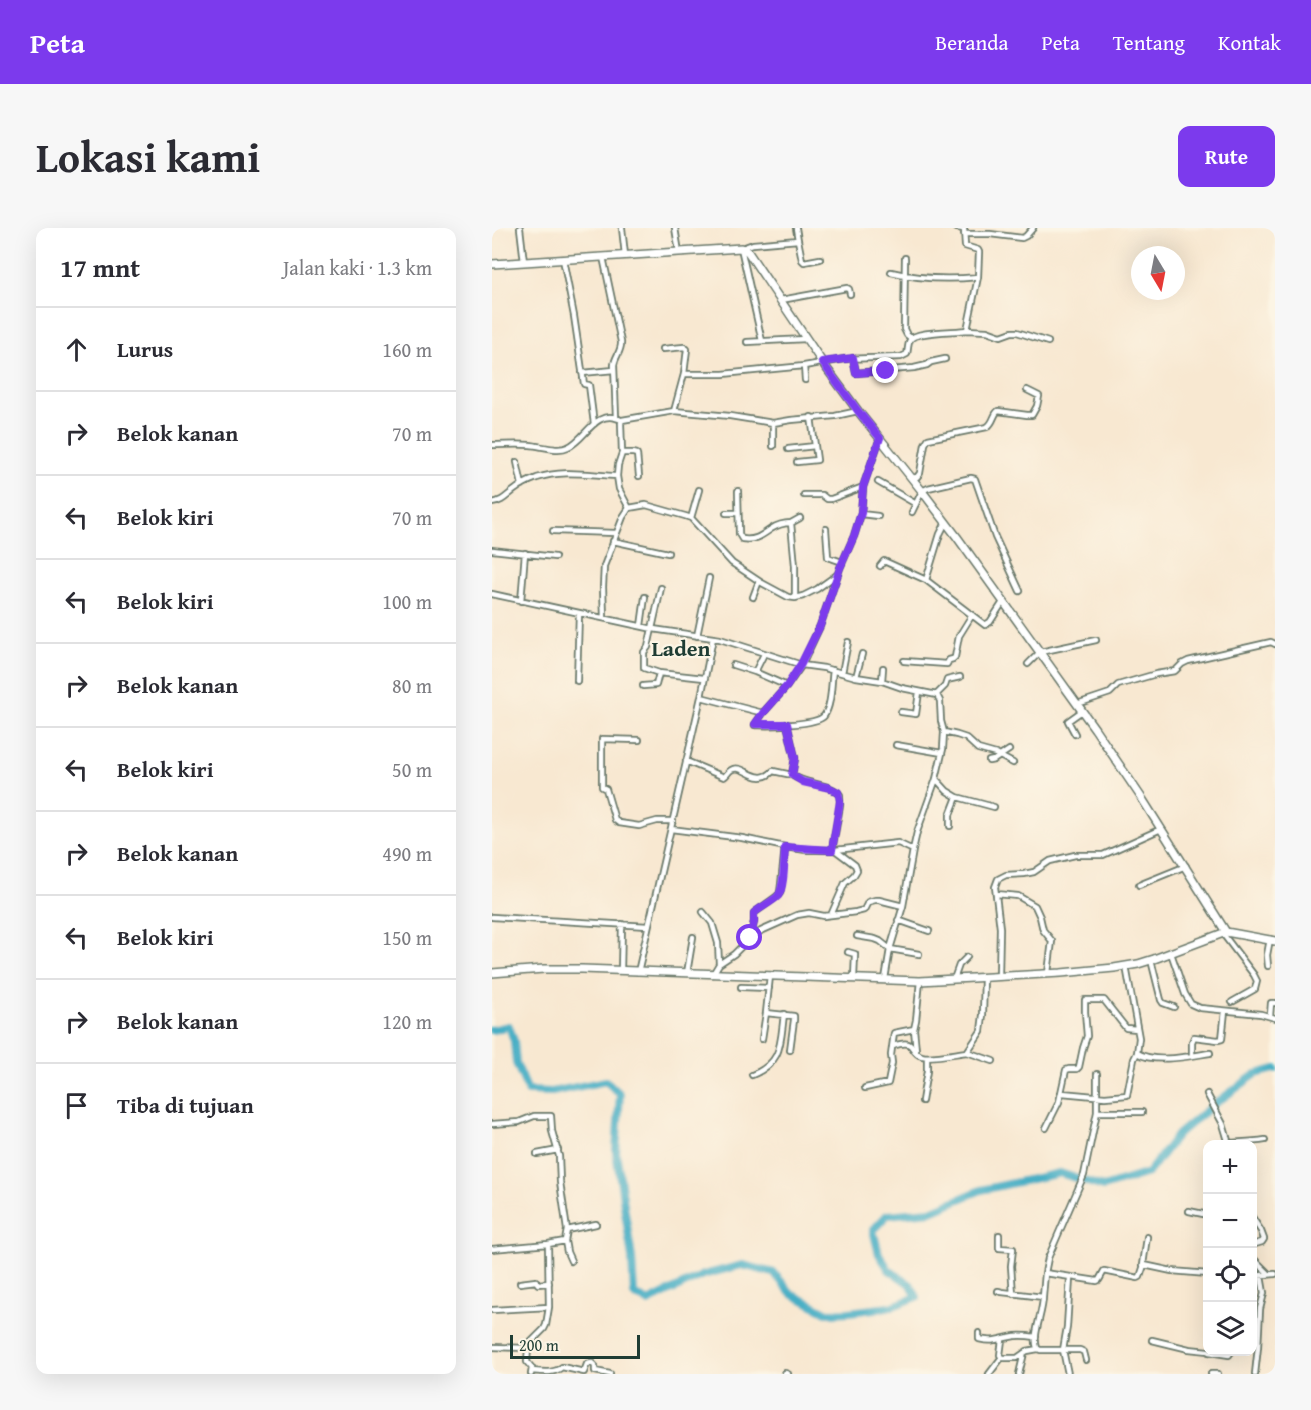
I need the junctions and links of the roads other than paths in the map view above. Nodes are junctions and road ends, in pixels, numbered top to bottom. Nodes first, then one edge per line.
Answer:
1 (520, 228) edge
2 (622, 228) edge
3 (675, 228) edge
4 (796, 228) edge
5 (957, 228) edge
6 (1033, 228) edge
7 (964, 234) junction
8 (798, 240) junction
9 (741, 248) junction
10 (679, 252) junction
11 (625, 255) junction
12 (603, 257) junction
13 (905, 258) dead end
14 (563, 259) junction
15 (820, 259) dead end
16 (524, 262) junction
17 (492, 264) edge
18 (891, 272) dead end
19 (905, 275) junction
20 (978, 277) junction
21 (850, 294) dead end
22 (780, 300) junction
23 (967, 330) junction
24 (911, 338) junction
25 (806, 339) junction
26 (762, 341) junction
27 (747, 342) dead end
28 (1048, 342) dead end
29 (663, 349) dead end
30 (853, 358) junction
31 (945, 359) dead end
32 (822, 362) junction
33 (804, 366) junction
34 (614, 370) junction
35 (582, 373) junction
36 (684, 374) junction
37 (805, 380) dead end
38 (1027, 390) dead end
39 (675, 411) junction
40 (858, 411) junction
41 (811, 417) junction
42 (619, 419) junction
43 (773, 423) junction
44 (594, 424) junction
45 (880, 438) junction
46 (492, 445) edge
47 (815, 446) junction
48 (773, 447) dead end
49 (788, 448) dead end
50 (622, 453) junction
51 (518, 462) dead end
52 (797, 462) dead end
53 (617, 476) junction
54 (639, 476) dead end
55 (912, 478) junction
56 (878, 482) dead end
57 (522, 485) junction
58 (863, 487) junction
59 (699, 490) dead end
60 (738, 491) dead end
61 (922, 491) junction
62 (804, 495) dead end
63 (492, 503) edge
64 (916, 504) junction
65 (629, 508) junction
66 (912, 512) dead end
67 (726, 513) dead end
68 (738, 513) junction
69 (861, 513) junction
70 (878, 516) dead end
71 (691, 519) junction
72 (800, 519) dead end
73 (946, 522) junction
74 (791, 523) junction
75 (826, 529) dead end
76 (553, 531) dead end
77 (616, 533) junction
78 (613, 541) junction
79 (492, 550) edge
80 (525, 553) junction
81 (668, 553) dead end
82 (555, 557) dead end
83 (843, 562) junction
84 (880, 566) dead end
85 (838, 574) junction
86 (709, 578) dead end
87 (926, 580) junction
88 (759, 581) junction
89 (662, 588) dead end
90 (1020, 591) dead end
91 (492, 594) edge
92 (645, 597) dead end
93 (753, 597) dead end
94 (795, 598) junction
95 (521, 601) junction
96 (1004, 602) junction
97 (579, 613) junction
98 (972, 615) junction
99 (604, 618) junction
100 (641, 626) junction
101 (653, 628) junction
102 (697, 636) junction
103 (713, 638) junction
104 (1096, 640) dead end
105 (848, 642) dead end
106 (1275, 644) edge
107 (1040, 652) junction
108 (764, 654) junction
109 (862, 654) dead end
110 (904, 661) dead end
111 (801, 664) junction
112 (1028, 664) dead end
113 (733, 665) dead end
114 (883, 668) dead end
115 (833, 670) junction
116 (755, 672) junction
117 (658, 673) junction
118 (842, 673) junction
119 (856, 677) junction
120 (960, 677) dead end
121 (704, 678) junction
122 (577, 681) dead end
123 (882, 681) junction
124 (643, 686) dead end
125 (787, 686) junction
126 (920, 692) junction
127 (936, 695) junction
128 (701, 697) junction
129 (1079, 707) junction
130 (901, 712) dead end
131 (763, 713) junction
132 (787, 724) junction
133 (944, 732) junction
134 (1075, 734) dead end
135 (639, 740) dead end
136 (896, 744) dead end
137 (1009, 750) dead end
138 (942, 753) junction
139 (1001, 756) junction
140 (686, 761) junction
141 (989, 761) dead end
142 (1013, 763) dead end
143 (792, 775) junction
144 (936, 779) junction
145 (957, 798) junction
146 (994, 807) dead end
147 (673, 821) junction
148 (950, 826) dead end
149 (671, 829) junction
150 (1161, 829) junction
151 (785, 847) junction
152 (913, 849) junction
153 (833, 850) junction
154 (1186, 866) junction
155 (1139, 885) dead end
156 (996, 894) junction
157 (903, 906) junction
158 (703, 912) dead end
159 (831, 915) junction
160 (492, 916) edge
161 (898, 920) junction
162 (622, 924) junction
163 (648, 926) junction
164 (929, 931) dead end
165 (1225, 933) junction
166 (857, 936) dead end
167 (693, 937) dead end
168 (750, 938) junction
169 (1273, 940) edge
170 (890, 949) junction
171 (848, 952) dead end
172 (1171, 953) junction
173 (919, 954) dead end
174 (967, 957) dead end
175 (1151, 960) junction
176 (719, 964) junction
177 (1126, 966) junction
178 (1268, 966) dead end
179 (621, 971) junction
180 (638, 972) junction
181 (492, 973) edge
182 (687, 973) junction
183 (1048, 973) junction
184 (713, 974) junction
185 (770, 976) junction
186 (999, 976) junction
187 (984, 977) junction
188 (854, 978) junction
189 (885, 979) junction
190 (954, 979) junction
191 (920, 981) junction
192 (741, 987) dead end
193 (769, 988) junction
194 (1232, 1002) dead end
195 (1275, 1003) edge
196 (1174, 1007) dead end
197 (1225, 1011) junction
198 (766, 1013) junction
199 (784, 1014) junction
200 (1273, 1017) edge
201 (914, 1029) junction
202 (1137, 1029) junction
203 (762, 1039) dead end
204 (893, 1046) junction
205 (790, 1050) dead end
206 (967, 1052) junction
207 (917, 1053) junction
208 (1137, 1053) junction
209 (1210, 1053) dead end
210 (1192, 1055) junction
211 (927, 1057) junction
212 (993, 1061) dead end
213 (1097, 1074) dead end
214 (752, 1075) dead end
215 (865, 1088) dead end
216 (1062, 1093) junction
217 (1209, 1096) dead end
218 (1097, 1097) junction
219 (922, 1101) dead end
220 (1097, 1112) junction
221 (1142, 1112) dead end
222 (492, 1124) edge
223 (1046, 1128) dead end
224 (1228, 1140) edge
225 (1265, 1140) dead end
226 (1257, 1142) edge
227 (558, 1150) junction
228 (537, 1154) dead end
229 (1189, 1211) dead end
230 (1203, 1214) edge
231 (596, 1224) dead end
232 (1257, 1225) edge
233 (567, 1230) junction
234 (999, 1234) dead end
235 (1148, 1237) dead end
236 (565, 1241) junction
237 (548, 1244) junction
238 (1257, 1244) edge
239 (492, 1249) edge
240 (571, 1261) dead end
241 (1257, 1261) edge
242 (1143, 1265) junction
243 (1045, 1273) junction
244 (1203, 1274) edge
245 (1272, 1274) edge
246 (1257, 1276) edge
247 (1261, 1276) junction
248 (1070, 1278) junction
249 (520, 1283) dead end
250 (549, 1284) junction
251 (998, 1291) dead end
252 (1013, 1294) junction
253 (1043, 1297) junction
254 (549, 1307) junction
255 (492, 1310) edge
256 (1257, 1327) edge
257 (1260, 1327) junction
258 (979, 1333) dead end
259 (1036, 1337) junction
260 (1002, 1340) junction
261 (1152, 1340) dead end
262 (492, 1347) edge
263 (528, 1347) junction
264 (1038, 1349) junction
265 (1063, 1350) junction
266 (1203, 1350) edge
267 (1024, 1352) junction
268 (1002, 1357) junction
269 (1086, 1360) dead end
270 (532, 1372) edge
271 (610, 1374) edge
272 (989, 1374) edge
273 (1019, 1374) edge
274 (1067, 1374) edge
275 (1211, 1374) edge
276 (1218, 1374) edge
277 (1255, 1374) edge

1 - 16 street
2 - 11 street
3 - 10 street
4 - 8 street
5 - 7 street
6 - 7 street
7 - 20 street
8 - 9 street
8 - 15 street
9 - 10 main road
9 - 22 main road
9 - 26 street
10 - 11 main road
11 - 12 main road
12 - 14 main road
12 - 34 street
13 - 19 street
14 - 16 main road
14 - 35 street
16 - 17 main road
18 - 19 street
19 - 20 street
19 - 24 street
20 - 23 street
21 - 22 street
22 - 25 main road
23 - 24 street
23 - 28 street
24 - 30 street
25 - 26 street
25 - 32 main road
26 - 27 street
29 - 36 street
30 - 31 street
30 - 32 street
32 - 33 street
32 - 40 main road
33 - 36 street
33 - 37 street
34 - 35 street
34 - 42 street
35 - 44 street
36 - 39 street
38 - 55 street
39 - 42 street
39 - 43 street
40 - 41 street
40 - 45 main road
41 - 43 street
41 - 47 street
42 - 44 street
42 - 50 street
43 - 48 street
44 - 46 street
45 - 55 main road
45 - 58 street
47 - 49 street
47 - 52 street
50 - 53 street
50 - 54 street
51 - 57 street
53 - 57 street
53 - 65 street
55 - 61 main road
56 - 64 street
57 - 63 street
58 - 62 street
58 - 69 street
59 - 71 street
60 - 68 street
61 - 64 street
61 - 73 main road
61 - 90 street
64 - 66 street
65 - 71 street
65 - 77 street
67 - 68 street
68 - 74 street
69 - 70 street
69 - 83 street
71 - 88 street
72 - 74 street
73 - 87 street
73 - 96 main road
74 - 94 street
75 - 83 street
76 - 77 street
77 - 78 street
78 - 81 street
78 - 99 street
79 - 80 street
80 - 82 street
80 - 95 street
83 - 85 street
84 - 87 street
85 - 94 street
85 - 111 street
86 - 102 street
87 - 98 street
88 - 93 street
88 - 94 street
89 - 101 street
91 - 95 street
92 - 100 street
95 - 97 street
96 - 98 street
96 - 107 main road
97 - 99 street
97 - 122 street
98 - 110 street
99 - 100 street
100 - 101 street
101 - 102 street
101 - 117 street
102 - 103 street
103 - 108 street
103 - 121 street
104 - 107 street
105 - 118 street
106 - 129 street
107 - 112 street
107 - 129 main road
108 - 111 street
108 - 116 street
109 - 119 street
111 - 115 street
111 - 125 street
113 - 116 street
114 - 123 street
115 - 118 street
115 - 132 street
116 - 125 street
117 - 121 street
117 - 124 street
118 - 119 street
119 - 123 street
120 - 127 street
121 - 128 street
123 - 126 street
125 - 131 street
126 - 127 street
126 - 130 street
127 - 133 street
128 - 131 street
128 - 140 street
129 - 134 street
129 - 150 main road
131 - 132 street
132 - 143 street
133 - 138 street
133 - 139 street
135 - 147 street
136 - 138 street
137 - 139 street
138 - 144 street
139 - 141 street
139 - 142 street
140 - 143 street
140 - 147 street
143 - 153 street
144 - 145 street
144 - 152 street
145 - 146 street
145 - 148 street
147 - 149 street
149 - 151 street
149 - 163 street
150 - 154 main road
150 - 156 street
151 - 153 street
151 - 168 street
152 - 153 street
152 - 157 street
153 - 159 street
154 - 155 street
154 - 165 main road
156 - 183 street
156 - 186 street
157 - 159 street
157 - 161 street
158 - 176 street
159 - 168 street
160 - 162 street
161 - 164 street
161 - 170 street
162 - 163 street
162 - 179 street
163 - 180 street
165 - 169 main road
165 - 172 main road
165 - 194 street
166 - 170 street
167 - 182 street
168 - 176 street
169 - 178 street
170 - 173 street
170 - 189 street
171 - 188 street
172 - 175 main road
172 - 197 street
174 - 190 street
175 - 177 main road
175 - 196 street
176 - 184 street
177 - 183 main road
177 - 202 street
179 - 180 main road
179 - 181 main road
180 - 182 main road
182 - 184 main road
183 - 186 main road
184 - 185 main road
185 - 188 main road
185 - 193 street
186 - 187 main road
187 - 190 main road
187 - 206 street
188 - 189 main road
189 - 191 main road
190 - 191 main road
191 - 201 street
192 - 193 street
193 - 198 street
195 - 200 street
197 - 200 street
197 - 210 street
198 - 199 street
198 - 203 street
199 - 205 street
199 - 214 street
201 - 204 street
201 - 207 street
202 - 208 street
202 - 216 street
204 - 207 street
204 - 215 street
206 - 211 street
206 - 212 street
207 - 211 street
208 - 210 street
208 - 218 street
209 - 210 street
211 - 219 street
213 - 218 street
216 - 218 street
216 - 223 street
217 - 224 street
218 - 220 street
220 - 221 street
220 - 243 street
222 - 227 street
225 - 226 street
227 - 228 street
227 - 233 street
229 - 230 street
231 - 233 street
232 - 238 street
233 - 236 street
234 - 252 street
235 - 242 street
236 - 237 street
236 - 240 street
237 - 239 street
237 - 250 street
241 - 245 street
242 - 244 street
242 - 248 street
243 - 248 street
243 - 253 street
245 - 247 street
246 - 247 street
247 - 257 street
248 - 265 street
249 - 250 street
250 - 254 street
251 - 252 street
252 - 253 street
253 - 259 street
254 - 255 street
254 - 263 street
256 - 257 street
257 - 277 street
258 - 260 street
259 - 260 street
259 - 264 street
260 - 268 street
261 - 266 street
262 - 263 street
263 - 270 street
264 - 265 street
264 - 267 street
265 - 269 street
265 - 274 street
267 - 268 street
267 - 273 street
268 - 272 street
270 - 271 street
275 - 276 street

